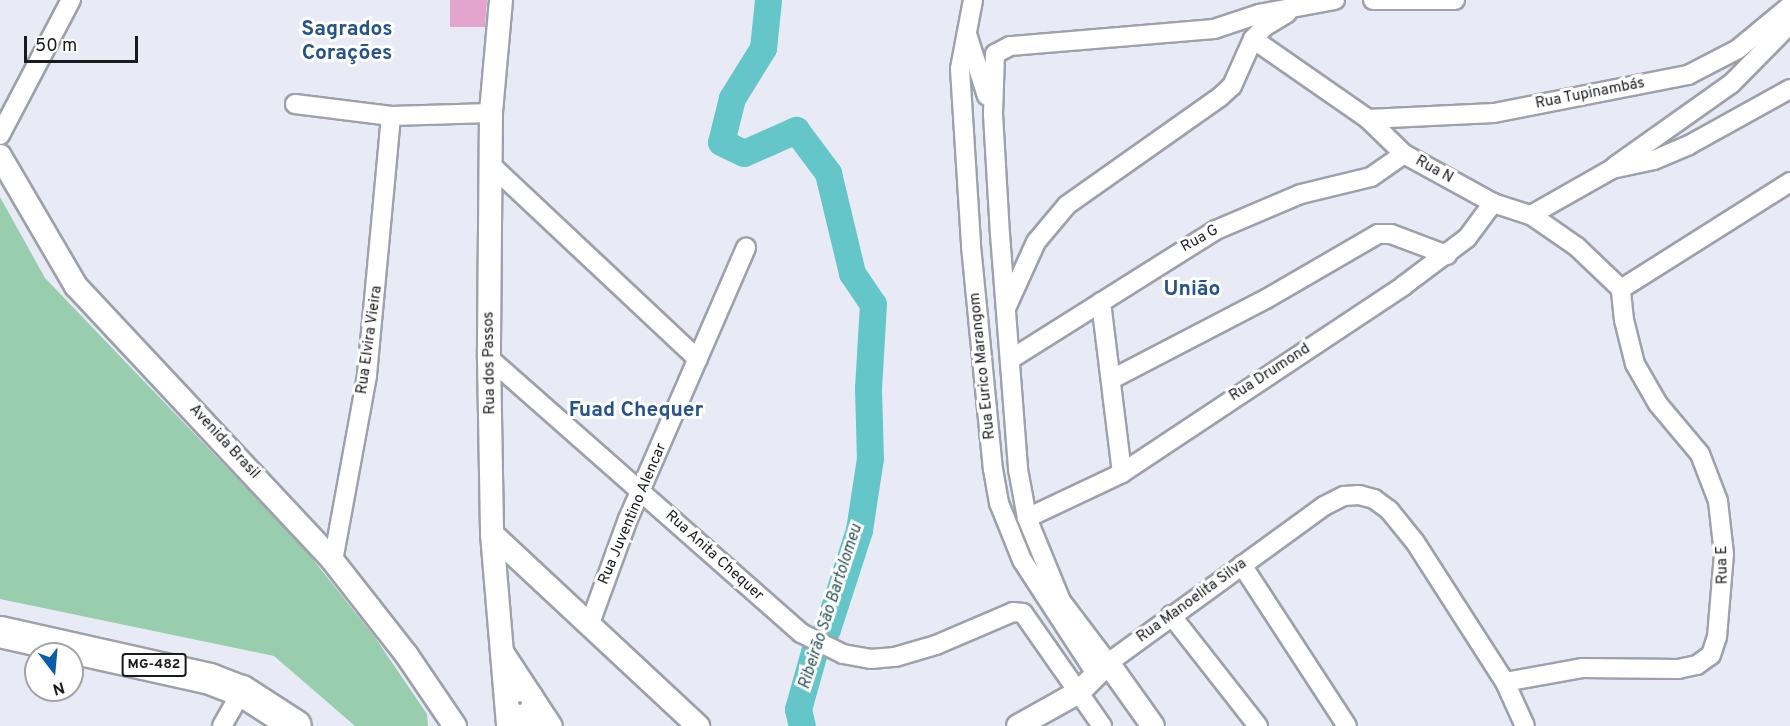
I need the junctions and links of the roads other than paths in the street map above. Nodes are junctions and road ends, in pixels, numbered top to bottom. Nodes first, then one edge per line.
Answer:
1 (71, 0) edge
2 (501, 0) edge
3 (973, 0) edge
4 (1335, 0) edge
5 (1373, 0) edge
6 (1455, 0) edge
7 (1302, 6) junction
8 (1790, 6) edge
9 (1790, 24) edge
10 (966, 30) junction
11 (1253, 39) junction
12 (1790, 89) edge
13 (295, 104) dead end
14 (491, 113) junction
15 (993, 114) junction
16 (392, 116) junction
17 (1368, 119) junction
18 (0, 135) edge
19 (1404, 154) junction
20 (0, 156) edge
21 (490, 164) junction
22 (1612, 169) junction
23 (1790, 182) edge
24 (1493, 203) junction
25 (1531, 214) junction
26 (746, 248) dead end
27 (1447, 255) junction
28 (1621, 289) junction
29 (1101, 302) junction
30 (1007, 306) junction
31 (489, 358) junction
32 (698, 359) junction
33 (1011, 359) junction
34 (1112, 379) junction
35 (1122, 473) junction
36 (642, 491) junction
37 (1027, 518) junction
38 (492, 534) junction
39 (333, 561) junction
40 (1242, 565) junction
41 (1171, 615) junction
42 (589, 626) junction
43 (0, 632) edge
44 (1103, 669) junction
45 (1505, 682) junction
46 (242, 691) junction
47 (1079, 692) junction
48 (516, 714) edge
49 (551, 724) edge
50 (222, 726) edge
51 (296, 726) edge
52 (455, 726) edge
53 (698, 726) edge
54 (1018, 726) edge
55 (1102, 726) edge
56 (1153, 726) edge
57 (1258, 726) edge
58 (1347, 726) edge
59 (1525, 726) edge

1 - 18 street
2 - 14 street, Rua dos Passos
3 - 10 street, Rua Eurico Marangom
4 - 7 street
5 - 6 street
7 - 11 street
7 - 15 street, Rua Eurico Marangom
8 - 17 street, Rua Tupinambás
9 - 22 street
10 - 15 street
10 - 44 street, Rua Eurico Marangom
11 - 17 street, Rua N
11 - 30 street
12 - 22 street
13 - 16 street
14 - 16 street
14 - 21 street, Rua dos Passos
15 - 30 street, Rua Eurico Marangom
16 - 39 street, Rua Elvira Vieira
17 - 19 street, Rua N
19 - 24 street, Rua N
19 - 29 street, Rua G
20 - 39 street, Avenida Brasil
21 - 31 street, Rua dos Passos
21 - 32 street
22 - 25 street
23 - 28 street
24 - 25 street, Rua N
24 - 27 street, Rua Drumond
25 - 28 street, Rua N
26 - 32 street, Rua Juventino Alencar
27 - 34 street
27 - 35 street, Rua Drumond
28 - 45 street, Rua E
29 - 33 street, Rua G
29 - 34 street
30 - 33 street, Rua Eurico Marangom
31 - 36 street, Rua Anita Chequer
31 - 38 street, Rua dos Passos
32 - 36 street, Rua Juventino Alencar
33 - 37 street, Rua Eurico Marangom
34 - 35 street
35 - 37 street, Rua Drumond
36 - 42 street, Rua Juventino Alencar
36 - 47 street, Rua Anita Chequer
37 - 44 street, Rua Eurico Marangom
38 - 42 street
38 - 48 street, Rua dos Passos
39 - 52 street, Avenida Brasil
40 - 41 street, Rua Manoelita Silva
40 - 45 street, Rua Manoelita Silva
40 - 58 street
41 - 44 street, Rua Manoelita Silva
41 - 57 street
42 - 53 street
43 - 46 highway, MG-482
44 - 47 street, Rua Manoelita Silva
44 - 56 street
45 - 59 street
46 - 50 street
46 - 51 highway, MG-482
47 - 54 street, Rua Manoelita Silva
47 - 55 street
48 - 49 street

